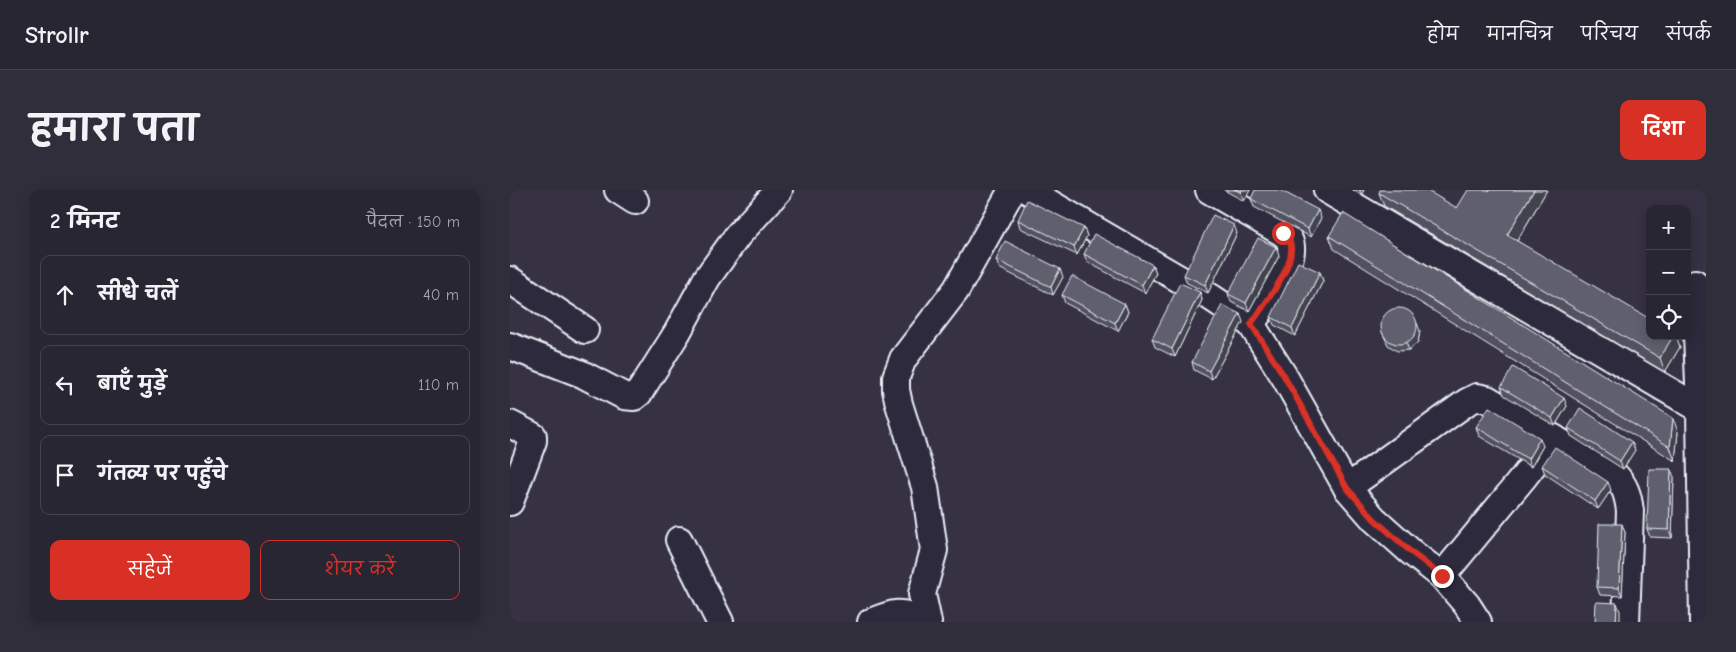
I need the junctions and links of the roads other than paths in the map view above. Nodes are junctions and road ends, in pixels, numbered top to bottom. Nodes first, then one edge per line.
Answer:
1 (778, 190) edge
2 (1012, 190) edge
3 (1027, 190) edge
4 (1209, 190) edge
5 (1328, 190) edge
6 (510, 280) edge
7 (1695, 284) dead end
8 (1251, 324) junction
9 (585, 330) dead end
10 (510, 346) edge
11 (1700, 409) junction
12 (510, 424) edge
13 (1554, 438) junction
14 (1347, 488) junction
15 (510, 502) edge
16 (679, 540) dead end
17 (1442, 576) junction
18 (720, 622) edge
19 (872, 622) edge
20 (923, 622) edge
21 (928, 622) edge
22 (1478, 622) edge
23 (1626, 622) edge
24 (1703, 622) edge

1 - 10 street
2 - 21 street
3 - 8 street
4 - 8 street
5 - 11 street
6 - 9 street
7 - 11 street
8 - 14 street
11 - 24 street
12 - 15 street
13 - 14 street
13 - 17 street
13 - 23 street
14 - 17 street
16 - 18 street
17 - 22 street
19 - 20 street

